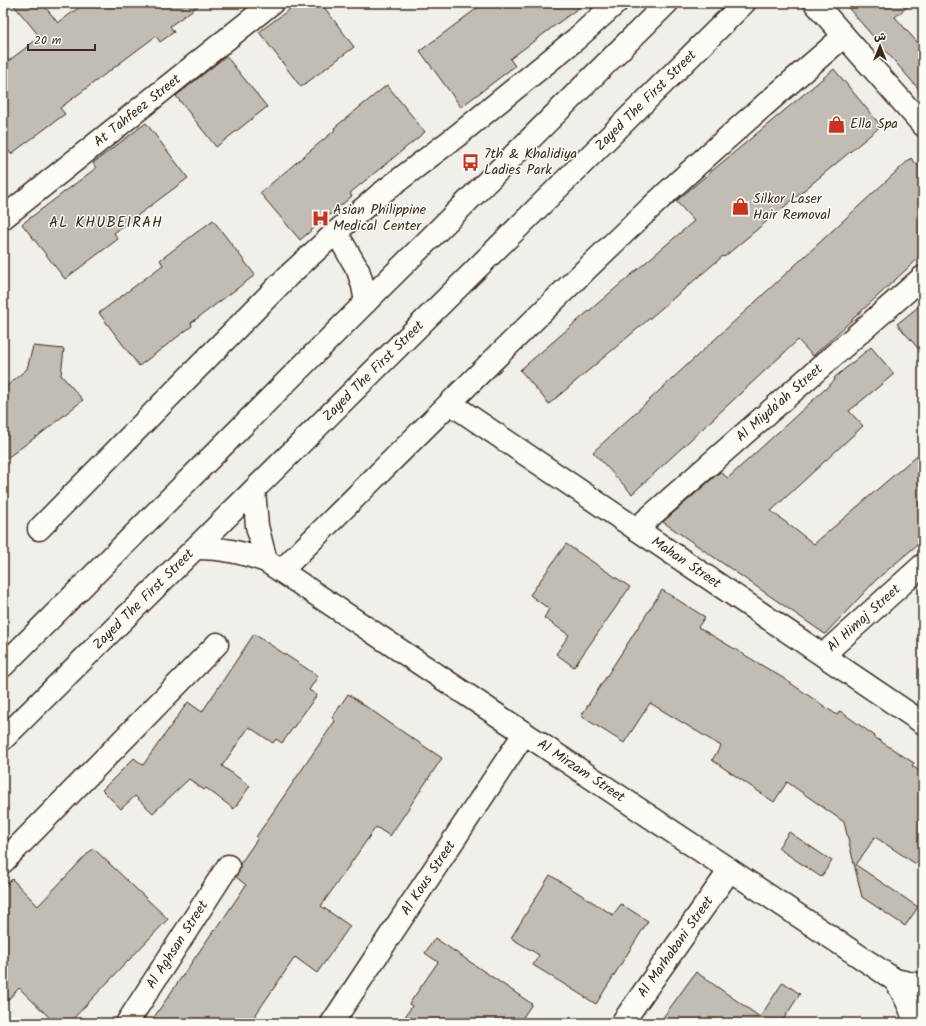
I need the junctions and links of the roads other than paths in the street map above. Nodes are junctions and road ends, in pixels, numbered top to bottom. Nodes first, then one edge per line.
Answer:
1 (272, 3) edge
2 (616, 3) edge
3 (667, 3) edge
4 (744, 3) edge
5 (815, 3) edge
6 (844, 36) junction
7 (923, 124) edge
8 (3, 218) edge
9 (336, 232) junction
10 (923, 277) edge
11 (366, 302) junction
12 (450, 403) junction
13 (254, 490) junction
14 (39, 529) dead end
15 (636, 529) junction
16 (196, 548) junction
17 (923, 565) edge
18 (273, 566) junction
19 (44, 625) junction
20 (3, 642) edge
21 (217, 644) dead end
22 (823, 655) junction
23 (3, 666) edge
24 (923, 723) edge
25 (524, 734) junction
26 (3, 739) edge
27 (3, 862) edge
28 (228, 866) dead end
29 (730, 870) junction
30 (895, 980) junction
31 (923, 985) edge
32 (127, 1023) edge
33 (332, 1023) edge
34 (622, 1023) edge
35 (915, 1023) edge

1 - 8 street, At Tahfeez Street
2 - 9 street
3 - 11 street
4 - 13 street, Zayed The First Street
5 - 6 street
6 - 7 street
6 - 12 street
9 - 11 street
9 - 14 street
10 - 15 street, Al Miyda'ah Street
11 - 19 street
12 - 15 street, Mahan Street
12 - 18 street
13 - 16 street, Zayed The First Street
13 - 18 street
15 - 22 street, Mahan Street
16 - 18 street, Al Mirzam Street
16 - 26 street, Zayed The First Street
17 - 22 street, Al Himaj Street
18 - 25 street, Al Mirzam Street
19 - 20 street
19 - 23 street
21 - 27 street
22 - 24 street, Mahan Street
25 - 29 street, Al Mirzam Street
25 - 33 street, Al Kous Street
28 - 32 street, Al Aghsan Street
29 - 30 street, Al Mirzam Street
29 - 34 street, Al Marhabani Street
30 - 31 street, Al Mirzam Street
30 - 35 street, Al Mirzam Street

